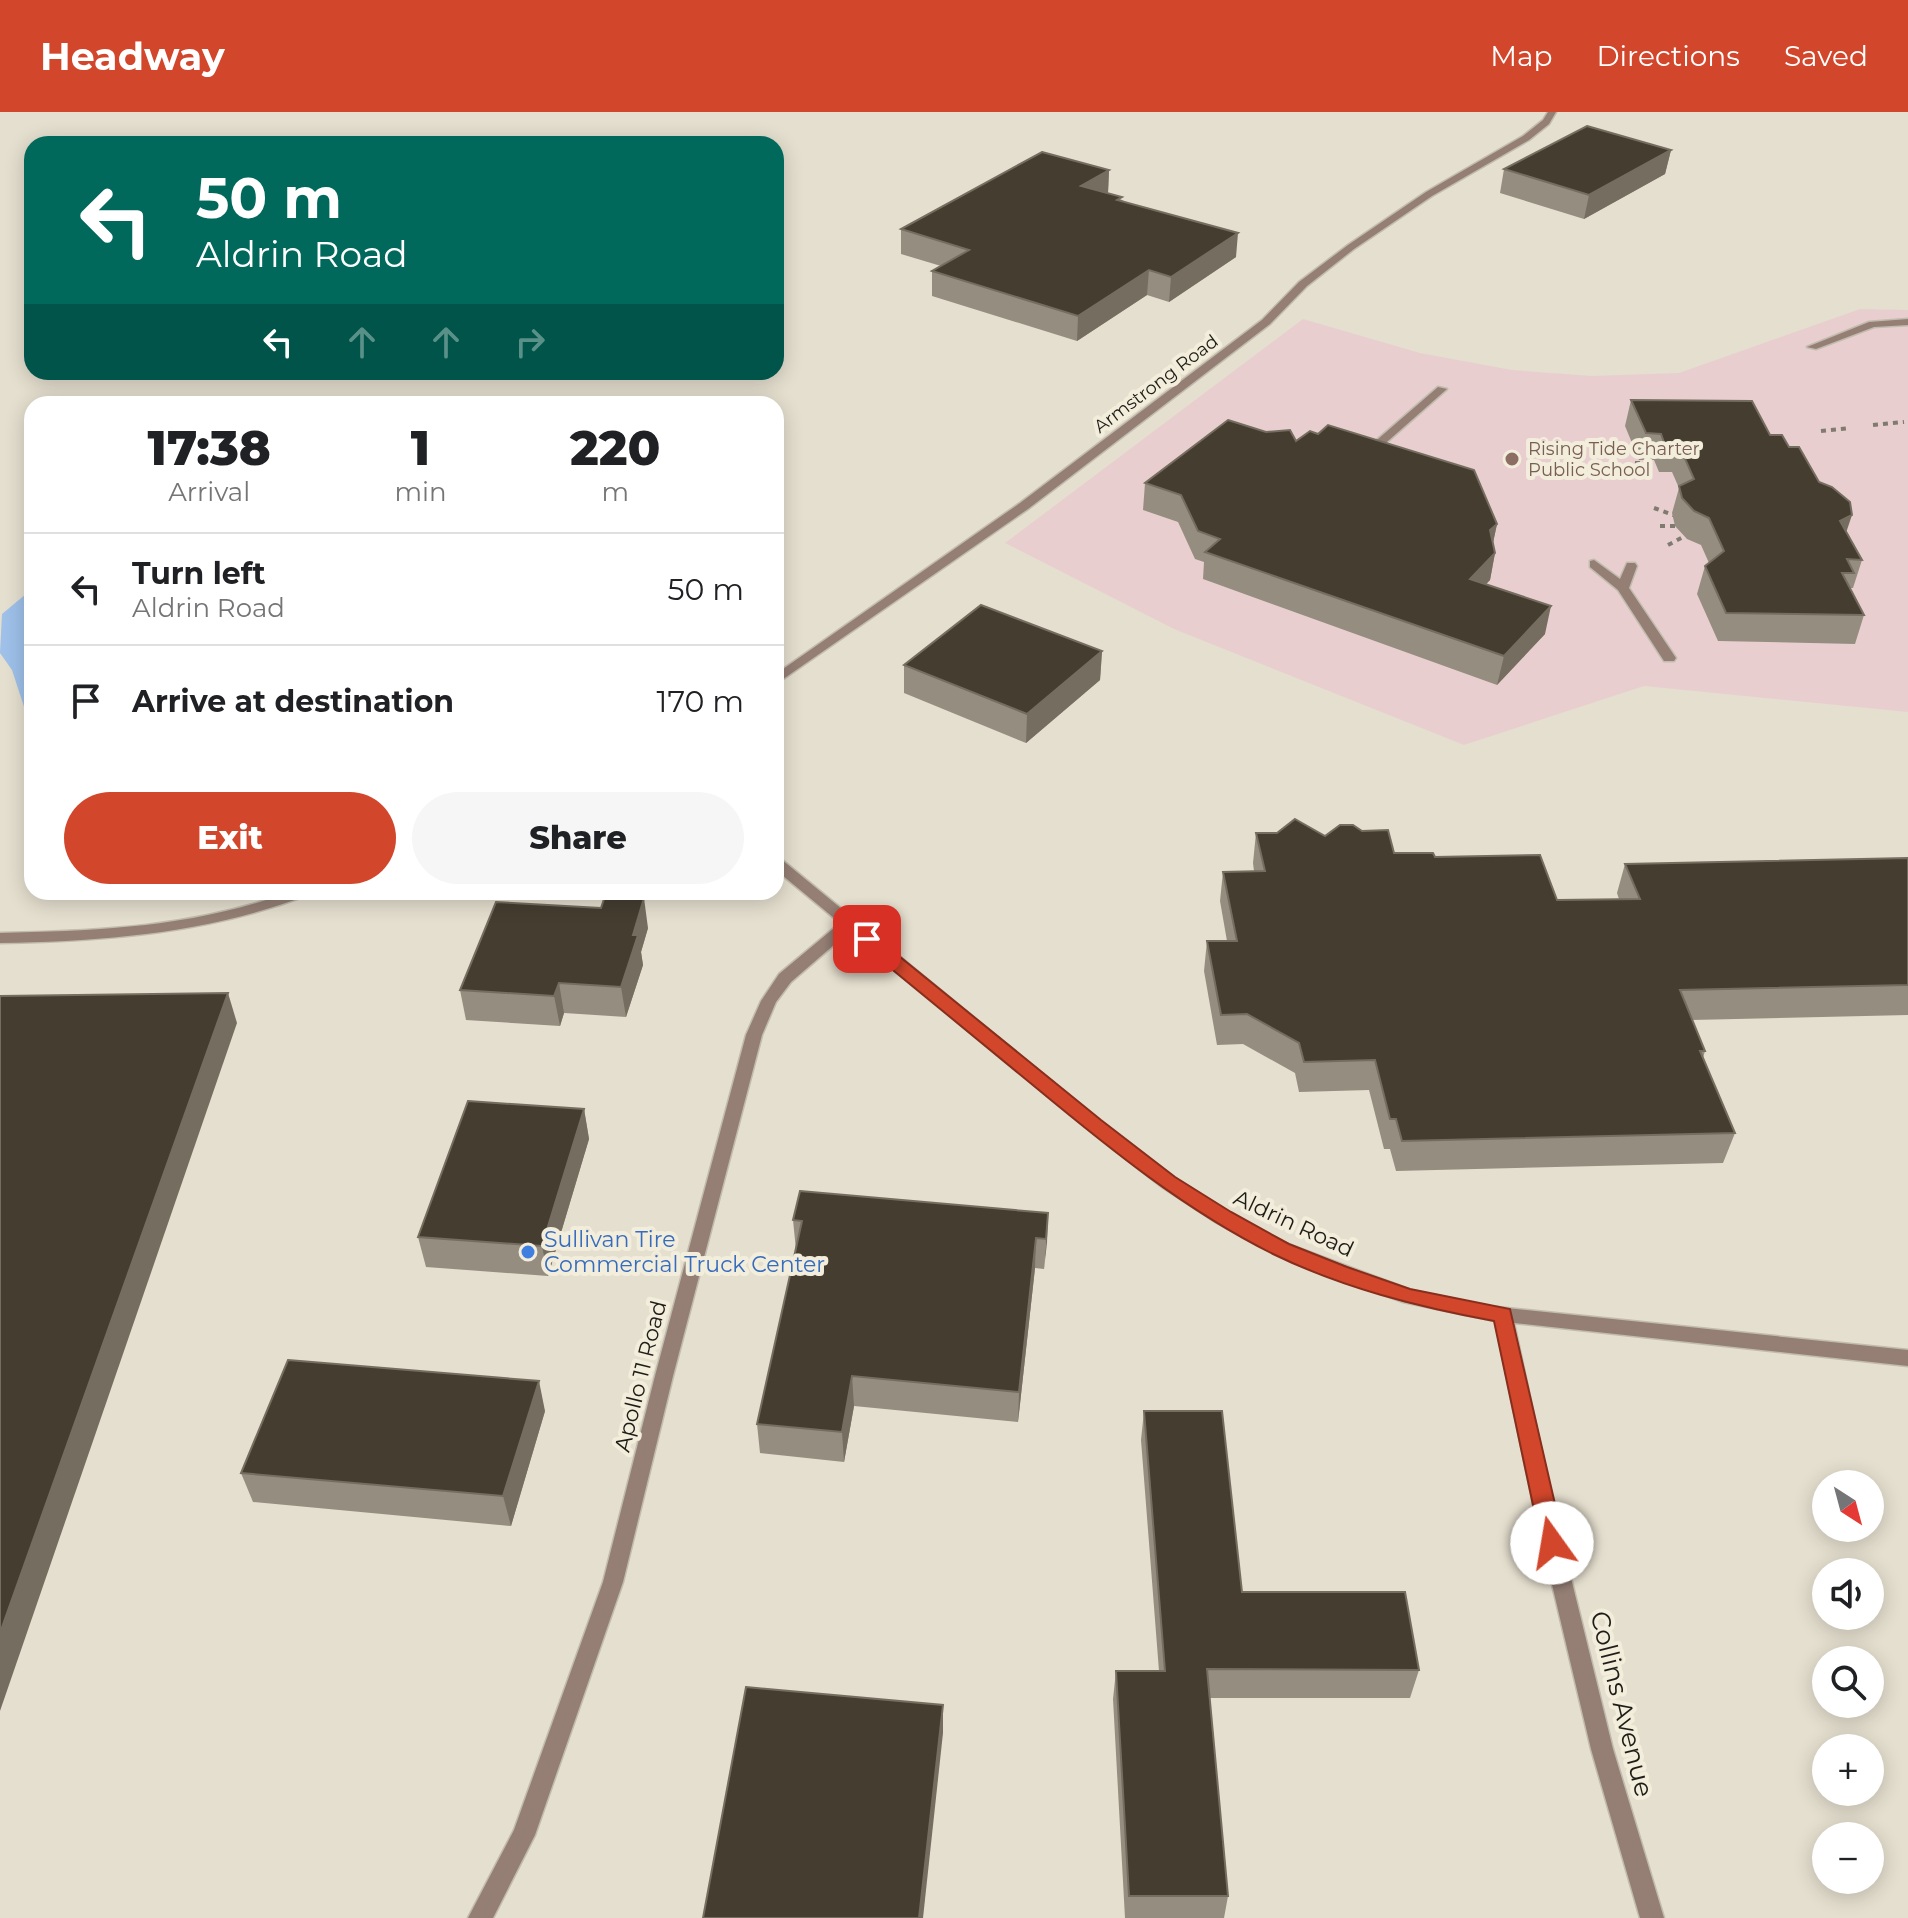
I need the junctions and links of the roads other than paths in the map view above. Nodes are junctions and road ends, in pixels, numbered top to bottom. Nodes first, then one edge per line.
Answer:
1 (1552, 112) edge
2 (1908, 322) edge
3 (1812, 347) dead end
4 (1442, 389) dead end
5 (1367, 454) edge
6 (1594, 564) dead end
7 (1631, 566) dead end
8 (1623, 588) junction
9 (1669, 658) dead end
10 (784, 674) edge
11 (784, 869) edge
12 (277, 900) edge
13 (849, 924) junction
14 (0, 938) edge
15 (1503, 1315) junction
16 (1908, 1358) edge
17 (480, 1918) edge
18 (1652, 1918) edge

1 - 10 street, Armstrong Road
2 - 3 street
4 - 5 street
6 - 8 street
7 - 8 street
8 - 9 street
11 - 13 street, Aldrin Road
12 - 14 street
13 - 15 street, Aldrin Road
13 - 17 street, Apollo 11 Road
15 - 16 street, Aldrin Road
15 - 18 street, Collins Avenue

